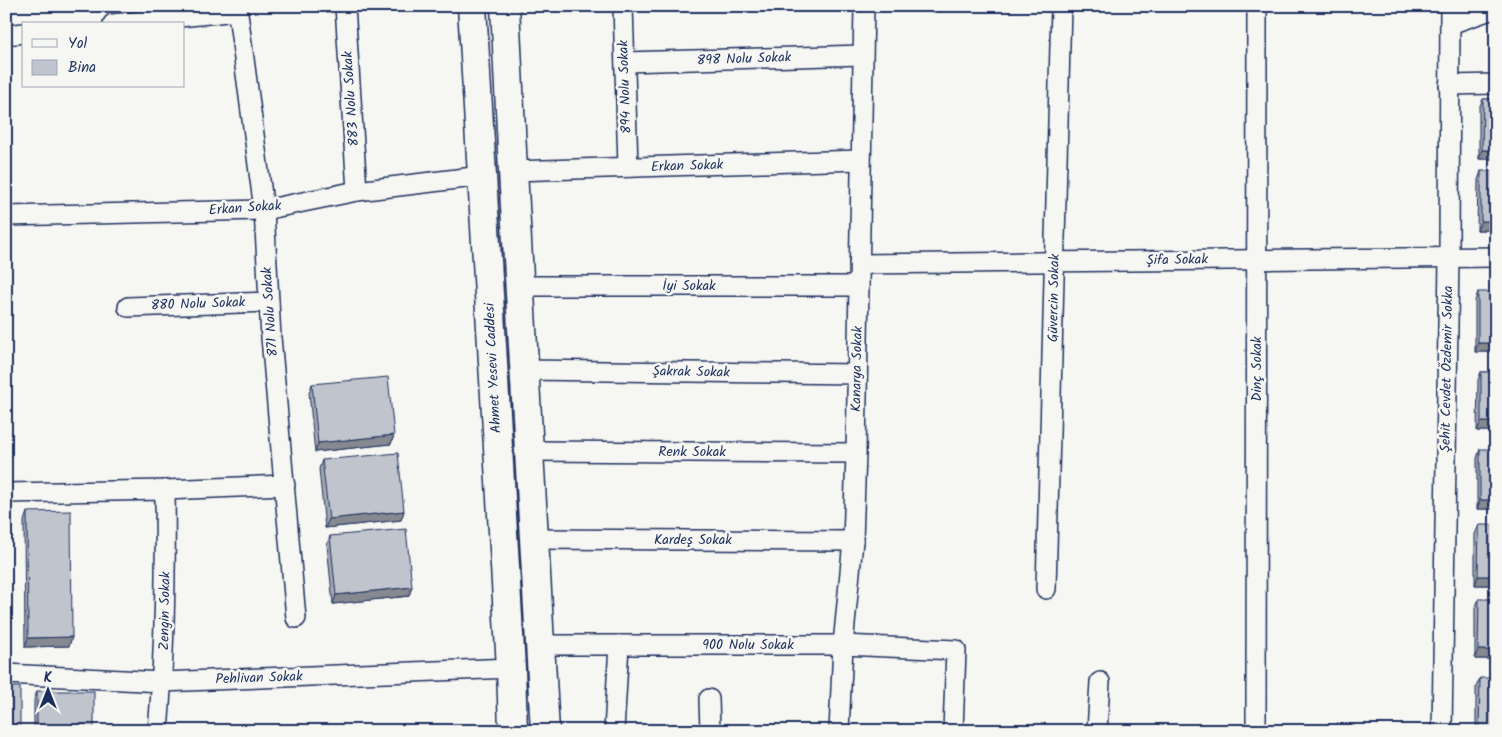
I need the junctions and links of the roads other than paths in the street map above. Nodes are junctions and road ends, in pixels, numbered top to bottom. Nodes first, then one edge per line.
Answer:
1 (345, 6) edge
2 (472, 6) edge
3 (505, 6) edge
4 (623, 6) edge
5 (864, 6) edge
6 (1061, 6) edge
7 (1257, 6) edge
8 (1496, 8) edge
9 (237, 9) edge
10 (1450, 15) edge
11 (130, 22) edge
12 (22, 33) edge
13 (6, 35) edge
14 (862, 55) junction
15 (625, 62) junction
16 (1496, 84) edge
17 (1449, 85) junction
18 (860, 160) junction
19 (628, 168) junction
20 (513, 171) junction
21 (482, 176) junction
22 (357, 191) junction
23 (264, 210) junction
24 (6, 216) edge
25 (1449, 257) junction
26 (1496, 257) edge
27 (1257, 259) junction
28 (1054, 262) junction
29 (859, 264) junction
30 (520, 286) junction
31 (859, 286) junction
32 (269, 302) junction
33 (128, 307) dead end
34 (524, 370) junction
35 (857, 374) junction
36 (529, 451) junction
37 (856, 452) junction
38 (285, 485) junction
39 (164, 490) junction
40 (6, 493) edge
41 (534, 538) junction
42 (853, 541) junction
43 (1046, 589) dead end
44 (296, 618) dead end
45 (540, 645) junction
46 (619, 645) junction
47 (843, 645) junction
48 (511, 668) junction
49 (6, 674) edge
50 (162, 682) junction
51 (1100, 682) dead end
52 (709, 699) dead end
53 (158, 731) edge
54 (513, 731) edge
55 (545, 731) edge
56 (614, 731) edge
57 (710, 731) edge
58 (839, 731) edge
59 (952, 731) edge
60 (1097, 731) edge
61 (1256, 731) edge
62 (1442, 731) edge

1 - 22 street, 883 Nolu Sokak
2 - 21 main road, Ahmet Yesevi Caddesi
3 - 20 main road
4 - 15 street, 894 Nolu Sokak
5 - 14 street, Kanarya Sokak
6 - 28 street, Güvercin Sokak
7 - 27 street, Dinç Sokak
8 - 10 street
9 - 11 street
9 - 23 street, 871 Nolu Sokak
10 - 17 street, Şehit Cevdet Özdemir Sokka
12 - 13 street
14 - 15 street, 898 Nolu Sokak
14 - 18 street, Kanarya Sokak
15 - 19 street, 894 Nolu Sokak
16 - 17 street
17 - 25 street, Şehit Cevdet Özdemir Sokka
18 - 19 street, Erkan Sokak
18 - 29 street, Kanarya Sokak
19 - 20 street, Erkan Sokak
20 - 30 main road
21 - 22 street, Erkan Sokak
21 - 48 main road, Ahmet Yesevi Caddesi
22 - 23 street, Erkan Sokak
23 - 24 street, Erkan Sokak
23 - 32 street, 871 Nolu Sokak
25 - 26 street, Şifa Sokak
25 - 27 street, Şifa Sokak
25 - 62 street, Şehit Cevdet Özdemir Sokka
27 - 28 street, Şifa Sokak
27 - 61 street, Dinç Sokak
28 - 29 street, Şifa Sokak
28 - 43 street, Güvercin Sokak
29 - 31 street, Kanarya Sokak
30 - 31 street, İyi Sokak
30 - 34 main road
31 - 35 street, Kanarya Sokak
32 - 33 street, 880 Nolu Sokak
32 - 38 street, 871 Nolu Sokak
34 - 35 street, Şakrak Sokak
34 - 36 main road
35 - 37 street, Kanarya Sokak
36 - 37 street, Renk Sokak
36 - 41 main road
37 - 42 street, Kanarya Sokak
38 - 39 street
38 - 44 street, 871 Nolu Sokak
39 - 40 street
39 - 50 street, Zengin Sokak
41 - 42 street, Kardeş Sokak
41 - 45 main road
42 - 47 street, Kanarya Sokak
45 - 46 street, 900 Nolu Sokak
45 - 55 main road
46 - 47 street, 900 Nolu Sokak
46 - 56 street
47 - 58 street, Kanarya Sokak
47 - 59 street, 900 Nolu Sokak
48 - 50 street, Pehlivan Sokak
48 - 54 main road, Ahmet Yesevi Caddesi
49 - 50 street, Pehlivan Sokak
50 - 53 street, Zengin Sokak
51 - 60 street
52 - 57 street

